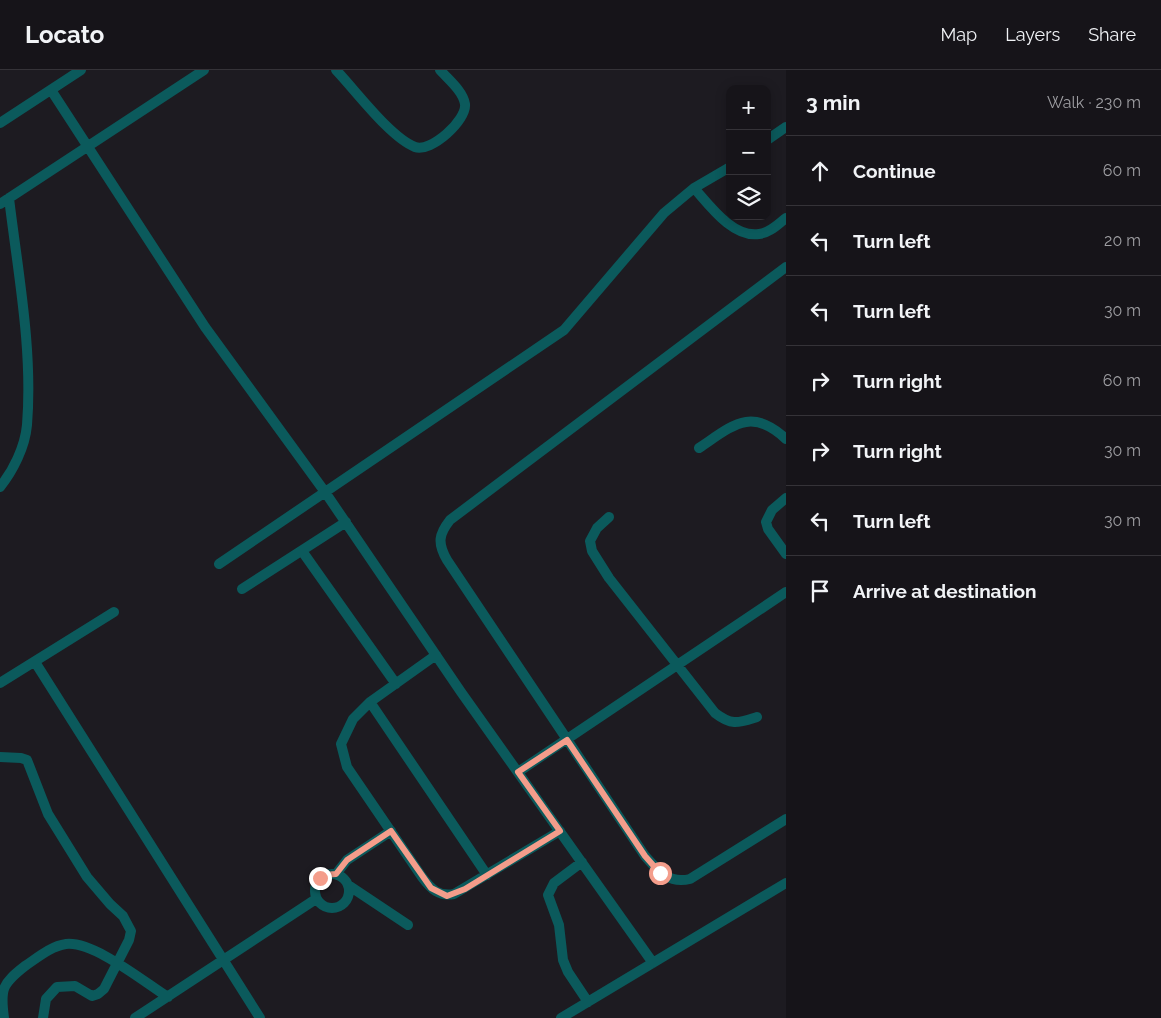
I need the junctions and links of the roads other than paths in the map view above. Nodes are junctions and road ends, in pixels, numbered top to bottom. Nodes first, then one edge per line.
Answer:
1 (81, 70) edge
2 (204, 70) edge
3 (336, 70) edge
4 (440, 70) edge
5 (50, 90) junction
6 (0, 123) edge
7 (786, 126) edge
8 (771, 137) edge
9 (88, 146) junction
10 (726, 169) edge
11 (694, 188) junction
12 (4, 201) edge
13 (786, 218) edge
14 (786, 267) edge
15 (786, 439) edge
16 (699, 448) dead end
17 (0, 487) edge
18 (326, 492) junction
19 (786, 498) edge
20 (609, 517) dead end
21 (346, 522) junction
22 (302, 551) junction
23 (786, 554) edge
24 (219, 564) dead end
25 (242, 589) dead end
26 (786, 592) edge
27 (114, 612) dead end
28 (436, 655) junction
29 (35, 662) junction
30 (678, 664) junction
31 (0, 683) edge
32 (396, 684) junction
33 (370, 702) junction
34 (758, 717) dead end
35 (567, 740) junction
36 (0, 757) edge
37 (518, 772) junction
38 (786, 819) edge
39 (391, 831) junction
40 (560, 831) junction
41 (582, 862) junction
42 (336, 874) junction
43 (487, 876) junction
44 (786, 883) edge
45 (348, 885) junction
46 (316, 899) junction
47 (408, 925) dead end
48 (224, 962) junction
49 (653, 963) junction
50 (117, 965) junction
51 (168, 997) junction
52 (588, 1002) junction
53 (4, 1018) edge
54 (43, 1018) edge
55 (135, 1018) edge
56 (260, 1018) edge
57 (561, 1018) edge

1 - 5 lane
2 - 9 lane
3 - 4 lane
5 - 6 lane
5 - 9 lane
7 - 8 lane
9 - 12 lane
9 - 18 lane
10 - 11 lane
11 - 13 lane
11 - 18 lane
12 - 17 lane
14 - 35 lane
15 - 16 lane
18 - 21 lane
18 - 24 lane
19 - 23 lane
20 - 30 lane
21 - 22 lane
21 - 28 lane
22 - 25 lane
22 - 32 lane
26 - 30 lane
27 - 29 lane
28 - 32 lane
28 - 37 lane
29 - 31 lane
29 - 48 lane
30 - 34 lane
30 - 35 lane
32 - 33 lane
33 - 39 lane
33 - 43 lane
35 - 37 lane
35 - 38 lane
36 - 50 lane
37 - 40 lane
39 - 42 lane
39 - 43 lane
40 - 41 lane
40 - 43 lane
41 - 49 lane
41 - 52 lane
42 - 45 lane
42 - 46 lane
44 - 49 lane
45 - 46 lane
45 - 47 lane
46 - 48 lane
48 - 51 lane
48 - 56 lane
49 - 52 lane
50 - 51 lane
50 - 53 lane
50 - 54 lane
51 - 55 lane
52 - 57 lane

